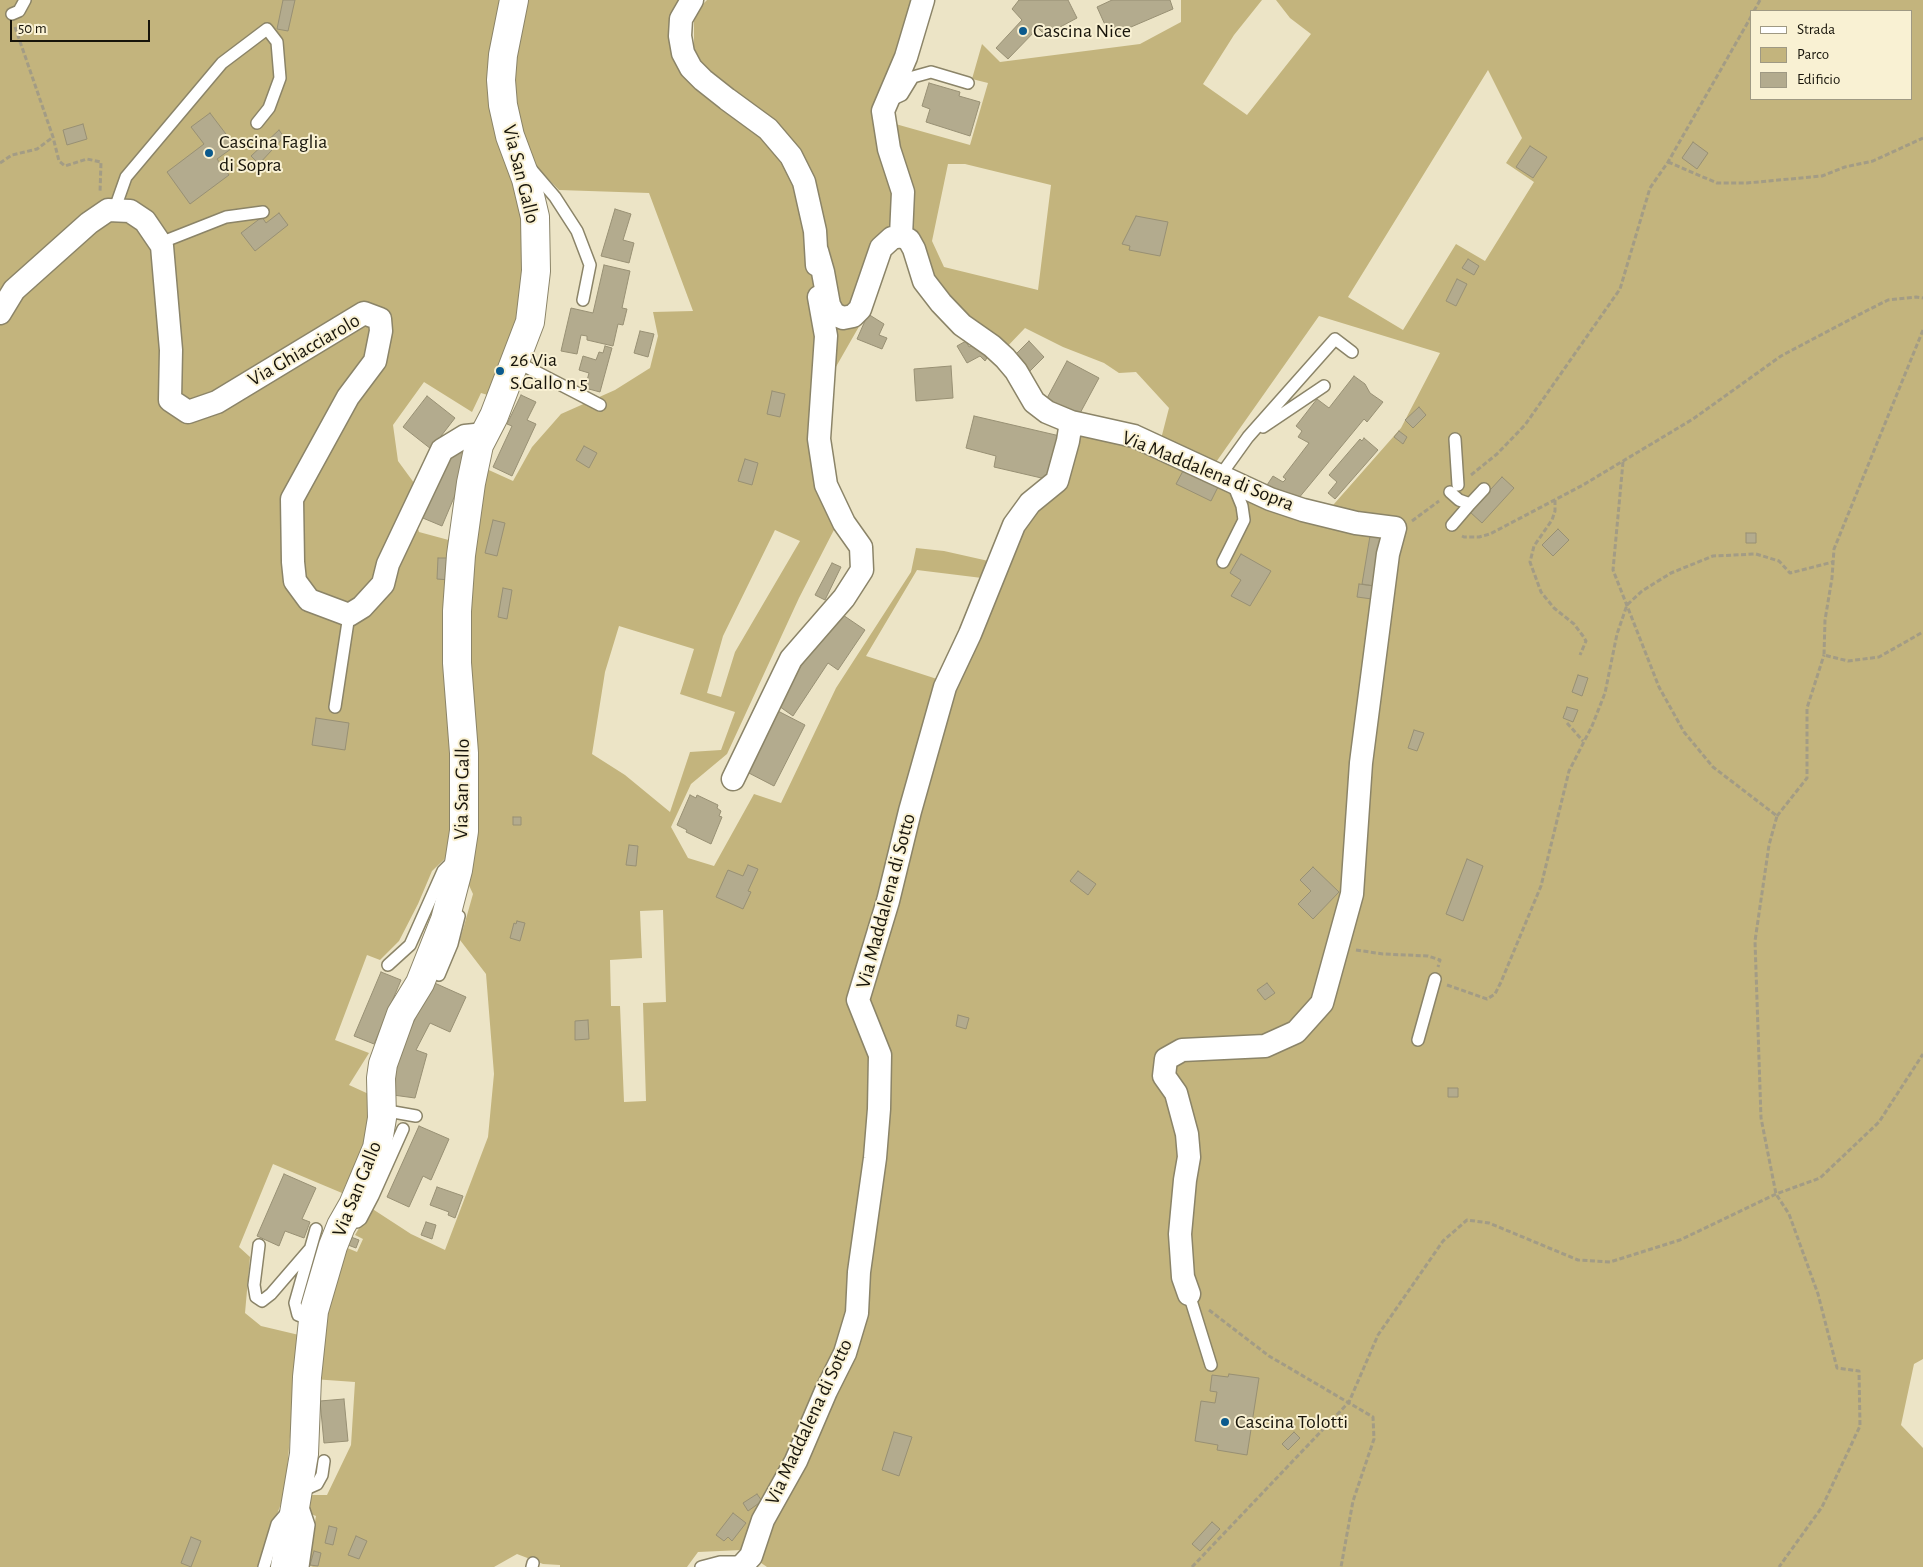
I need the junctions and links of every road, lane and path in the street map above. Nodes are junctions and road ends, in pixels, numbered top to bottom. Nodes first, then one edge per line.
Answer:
1 (25, 0) edge
2 (514, 0) edge
3 (692, 0) edge
4 (923, 0) edge
5 (12, 14) joint
6 (1750, 18) edge
7 (968, 82) dead end
8 (888, 102) junction
9 (257, 124) dead end
10 (53, 137) junction
11 (1923, 138) edge
12 (519, 161) junction
13 (1668, 162) junction
14 (0, 163) edge
15 (114, 211) junction
16 (263, 212) dead end
17 (88, 223) junction
18 (901, 236) junction
19 (160, 243) junction
20 (817, 251) junction
21 (1923, 298) edge
22 (583, 300) dead end
23 (0, 313) edge
24 (853, 316) junction
25 (1923, 330) edge
26 (826, 346) junction
27 (1352, 352) dead end
28 (515, 361) junction
29 (1324, 386) dead end
30 (512, 395) dead end
31 (600, 405) dead end
32 (1070, 422) junction
33 (1248, 437) junction
34 (1455, 439) dead end
35 (481, 444) junction
36 (1623, 462) junction
37 (1226, 479) junction
38 (1454, 488) junction
39 (1484, 489) dead end
40 (1439, 500) junction
41 (1554, 500) junction
42 (1470, 504) junction
43 (1452, 525) junction
44 (1395, 528) junction
45 (1223, 562) dead end
46 (1833, 562) junction
47 (1627, 605) junction
48 (349, 615) junction
49 (1923, 632) edge
50 (1580, 654) dead end
51 (1824, 655) junction
52 (335, 707) dead end
53 (1567, 723) dead end
54 (1583, 741) junction
55 (733, 779) dead end
56 (1777, 816) junction
57 (461, 880) junction
58 (1338, 947) junction
59 (388, 965) dead end
60 (439, 975) dead end
61 (1435, 979) junction
62 (1418, 1040) dead end
63 (1923, 1054) edge
64 (382, 1110) junction
65 (416, 1116) dead end
66 (403, 1129) dead end
67 (1776, 1194) junction
68 (328, 1228) junction
69 (258, 1245) dead end
70 (309, 1250) junction
71 (1189, 1294) junction
72 (312, 1321) junction
73 (1212, 1365) dead end
74 (1349, 1402) junction
75 (324, 1461) dead end
76 (297, 1496) junction
77 (743, 1565) edge
78 (264, 1567) edge
79 (285, 1567) edge
80 (303, 1567) edge
81 (701, 1567) edge
82 (1192, 1567) edge
83 (1341, 1567) edge
84 (1779, 1567) edge

1 - 5 lane
2 - 12 street, Via San Gallo
3 - 20 street
4 - 8 street
5 - 10 path
6 - 13 path
7 - 8 lane
8 - 18 street
9 - 15 lane
10 - 14 path
10 - 17 path
11 - 13 path
12 - 22 lane
12 - 28 street, Via San Gallo
13 - 38 path
15 - 17 street
15 - 19 street, Via Ghiacciarolo
16 - 19 lane
17 - 23 street
18 - 24 street
18 - 32 street, Via Maddalena di Sopra
19 - 48 street, Via Ghiacciarolo
20 - 24 street
20 - 26 street
21 - 36 path
24 - 26 street
25 - 46 path
26 - 55 street
27 - 33 lane
28 - 31 lane
28 - 35 street, Via San Gallo
29 - 33 lane
30 - 35 lane
32 - 37 street, Via Maddalena di Sopra
32 - 77 street, Via Maddalena di Sotto
33 - 37 lane
34 - 38 lane
35 - 48 street
35 - 57 street, Via San Gallo
36 - 41 path
36 - 47 path
37 - 44 street, Via Maddalena di Sopra
37 - 45 lane
38 - 40 path
38 - 42 lane
39 - 42 lane
40 - 43 path
40 - 44 path
41 - 43 path
41 - 50 path
42 - 43 lane
44 - 58 street
46 - 47 path
46 - 51 path
47 - 54 path
47 - 56 path
48 - 52 lane
49 - 51 path
51 - 56 path
53 - 54 path
54 - 61 path
56 - 67 path
57 - 59 lane
57 - 60 lane
57 - 64 street, Via San Gallo
58 - 61 path
58 - 71 street
61 - 62 lane
63 - 67 path
64 - 65 lane
64 - 68 street, Via San Gallo
66 - 68 lane
67 - 74 path
67 - 84 path
68 - 70 lane
68 - 72 street, Via San Gallo
69 - 70 lane
70 - 72 lane
71 - 73 lane
71 - 74 path
72 - 76 street, Via San Gallo
74 - 82 path
74 - 83 path
75 - 76 lane
76 - 78 lane
76 - 79 street, Via San Gallo
76 - 80 lane
77 - 81 lane

